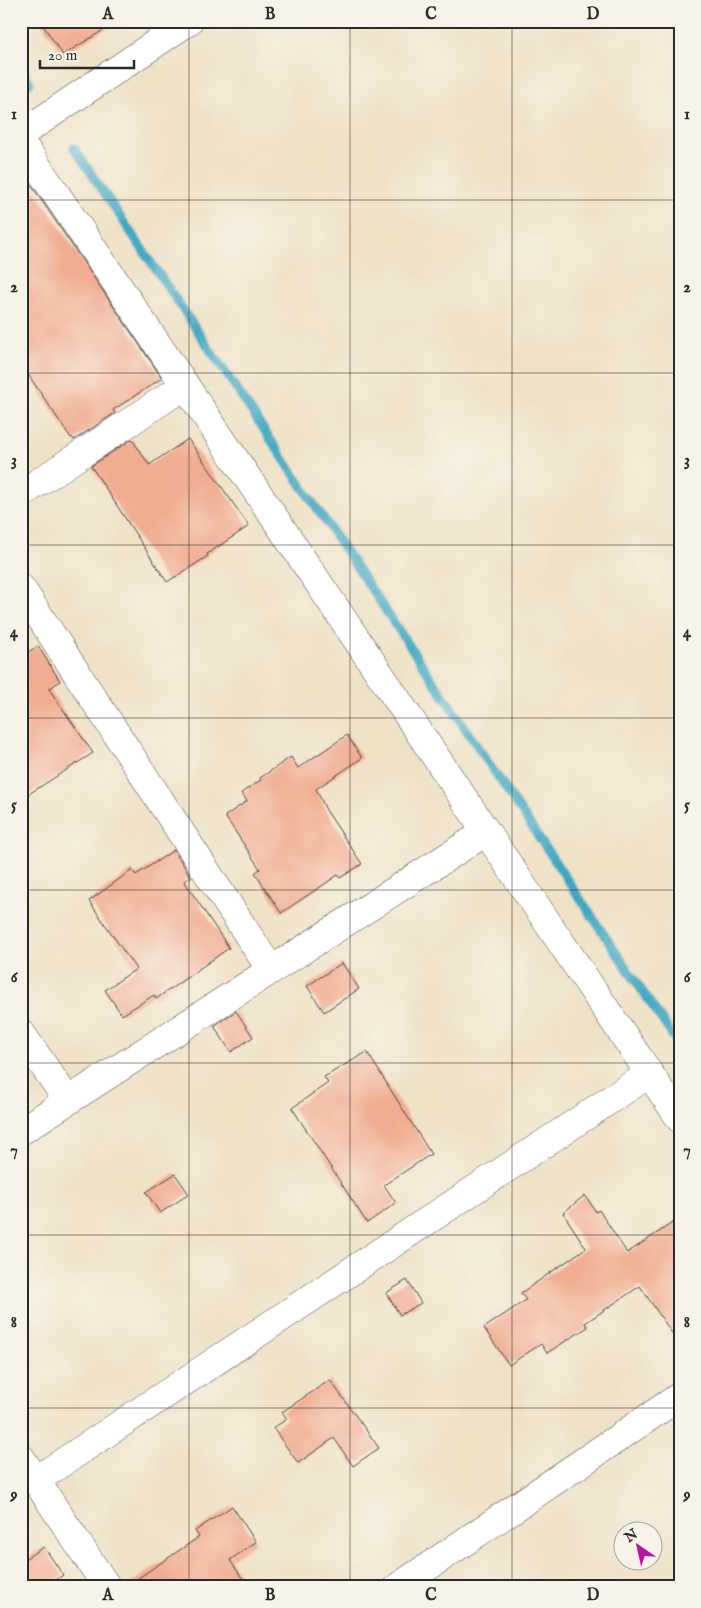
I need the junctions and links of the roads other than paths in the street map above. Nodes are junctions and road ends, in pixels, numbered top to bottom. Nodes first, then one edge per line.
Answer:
1 (189, 21) edge
2 (21, 134) edge
3 (21, 142) edge
4 (184, 386) junction
5 (21, 494) edge
6 (21, 588) edge
7 (486, 832) junction
8 (271, 970) junction
9 (21, 1033) edge
10 (649, 1074) junction
11 (68, 1101) junction
12 (680, 1119) edge
13 (21, 1131) edge
14 (680, 1396) edge
15 (21, 1458) edge
16 (36, 1480) junction
17 (107, 1587) edge
18 (398, 1587) edge

1 - 2 street
3 - 4 street
4 - 5 street
4 - 7 street
6 - 8 street
7 - 8 street
7 - 10 street
8 - 11 street
9 - 11 street
10 - 12 street
10 - 16 street
11 - 13 street
14 - 18 street
15 - 16 street
16 - 17 street

